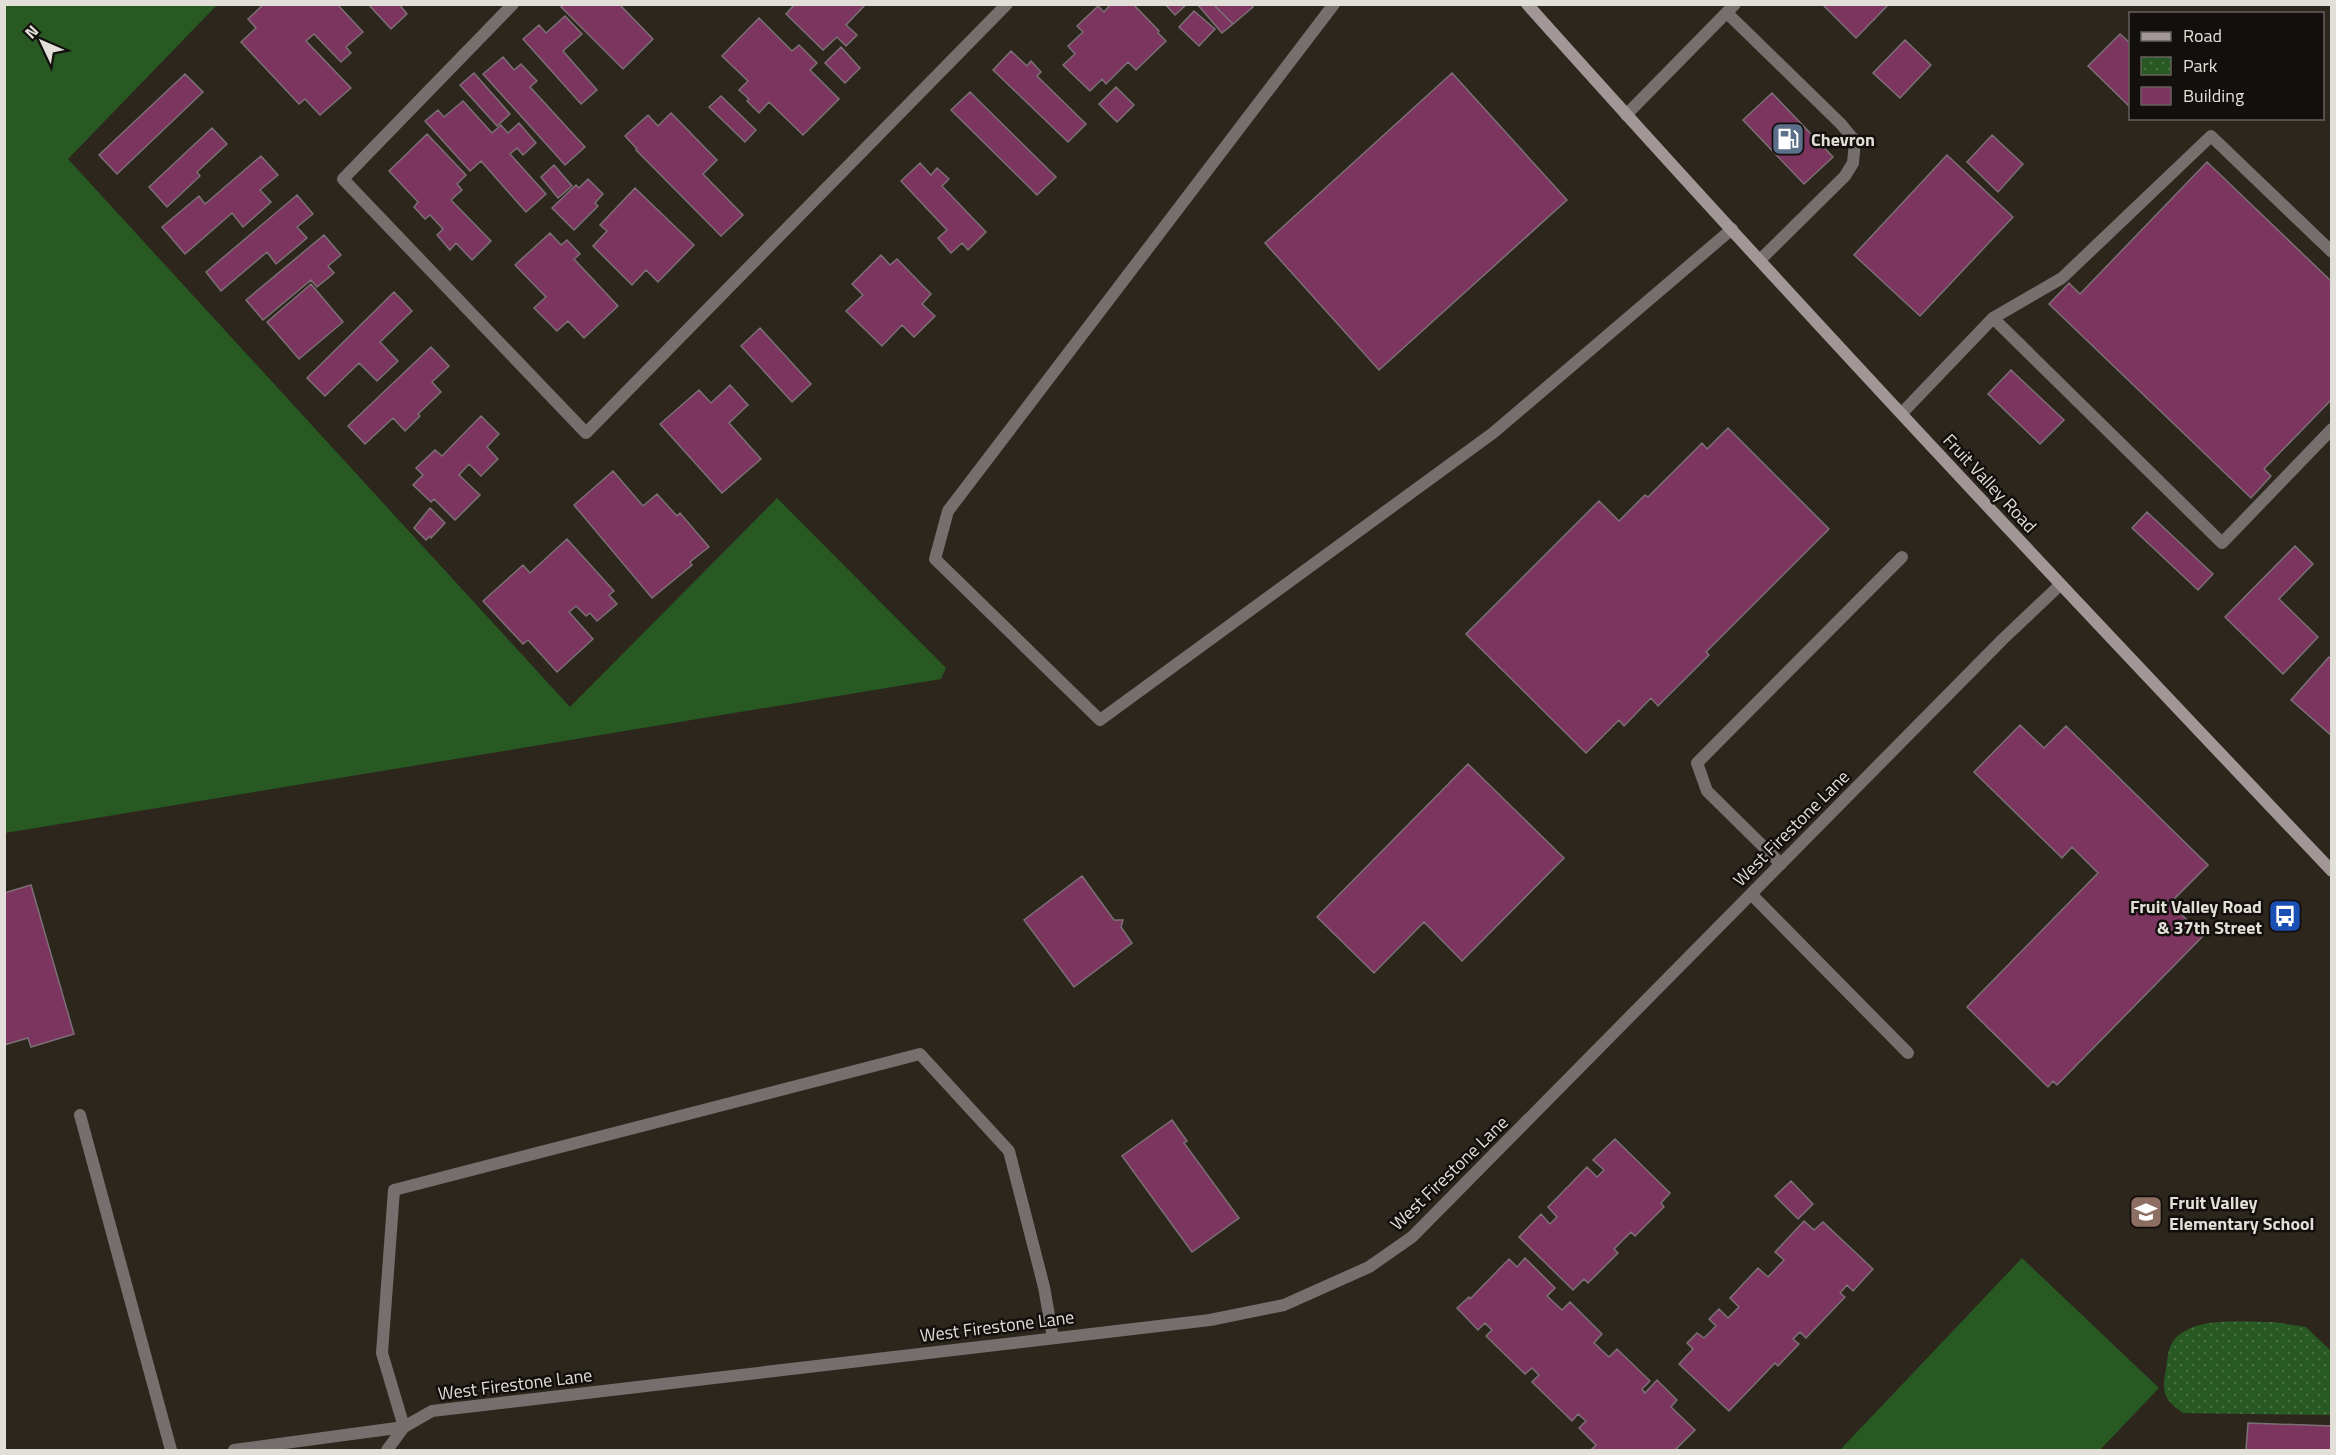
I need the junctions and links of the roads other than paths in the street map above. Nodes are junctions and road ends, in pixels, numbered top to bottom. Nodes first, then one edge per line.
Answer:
1 (513, 4) edge
2 (1007, 4) edge
3 (1334, 4) edge
4 (1527, 4) edge
5 (1731, 9) edge
6 (1626, 115) junction
7 (1732, 229) junction
8 (2331, 252) edge
9 (1760, 260) junction
10 (1993, 318) junction
11 (1902, 413) junction
12 (2331, 429) edge
13 (1902, 557) dead end
14 (2060, 585) junction
15 (1781, 864) junction
16 (2331, 871) edge
17 (1751, 894) junction
18 (1908, 1053) dead end
19 (80, 1115) dead end
20 (1053, 1338) junction
21 (404, 1428) junction
22 (171, 1450) edge
23 (234, 1450) edge
24 (387, 1450) edge

1 - 2 street
3 - 7 street
4 - 6 main road, Fruit Valley Road
5 - 6 street
5 - 9 street
6 - 7 main road, Fruit Valley Road
7 - 9 main road, Fruit Valley Road
8 - 10 street
9 - 11 main road, Fruit Valley Road
10 - 11 street
10 - 12 street
11 - 14 main road, Fruit Valley Road
13 - 15 street
14 - 15 street, West Firestone Lane
14 - 16 main road, Fruit Valley Road
15 - 17 street, West Firestone Lane
17 - 18 street
17 - 20 street, West Firestone Lane
19 - 22 street
20 - 21 street, West Firestone Lane
20 - 21 street
21 - 23 street
21 - 24 street, West Firestone Lane

